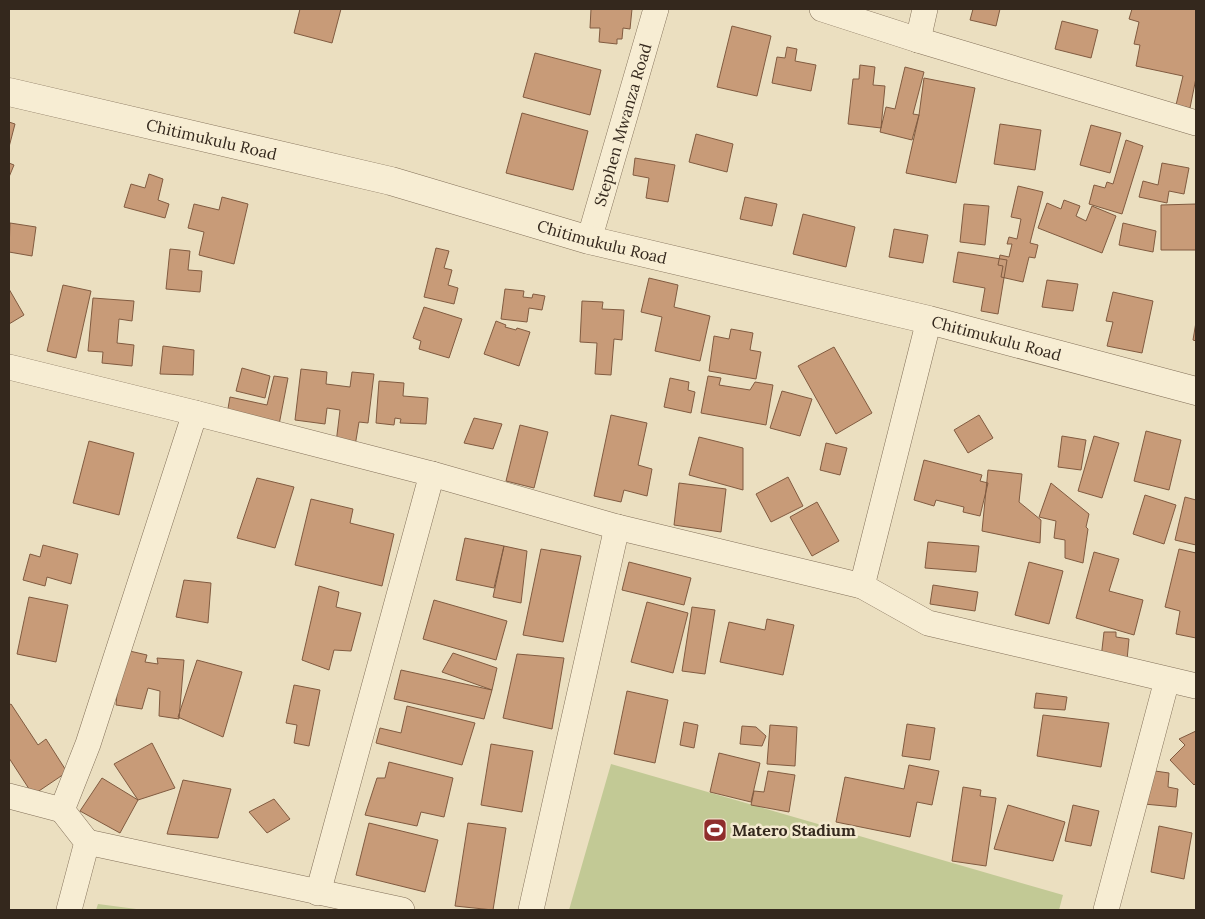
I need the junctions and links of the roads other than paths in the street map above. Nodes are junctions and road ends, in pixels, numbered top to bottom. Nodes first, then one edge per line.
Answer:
1 (656, 9) edge
2 (822, 9) edge
3 (925, 9) edge
4 (918, 40) junction
5 (9, 92) edge
6 (1196, 123) edge
7 (589, 240) junction
8 (929, 320) junction
9 (9, 368) edge
10 (1196, 391) edge
11 (194, 413) junction
12 (432, 474) junction
13 (617, 527) junction
14 (862, 586) junction
15 (1167, 680) junction
16 (1196, 686) edge
17 (9, 796) edge
18 (62, 810) junction
19 (87, 842) junction
20 (318, 893) junction
21 (69, 910) edge
22 (402, 910) edge
23 (531, 910) edge
24 (1106, 910) edge

1 - 7 street, Stephen Mwanza Road
2 - 4 street
3 - 4 street
4 - 6 street
5 - 7 street, Chitimukulu Road
7 - 8 street, Chitimukulu Road
8 - 10 street, Chitimukulu Road
8 - 14 street
9 - 11 street
11 - 12 street
11 - 18 street
12 - 13 street
12 - 20 street
13 - 14 street
13 - 23 street
14 - 15 street
15 - 16 street
15 - 24 street
17 - 18 street
18 - 19 street
19 - 20 street
19 - 21 street
20 - 22 street

